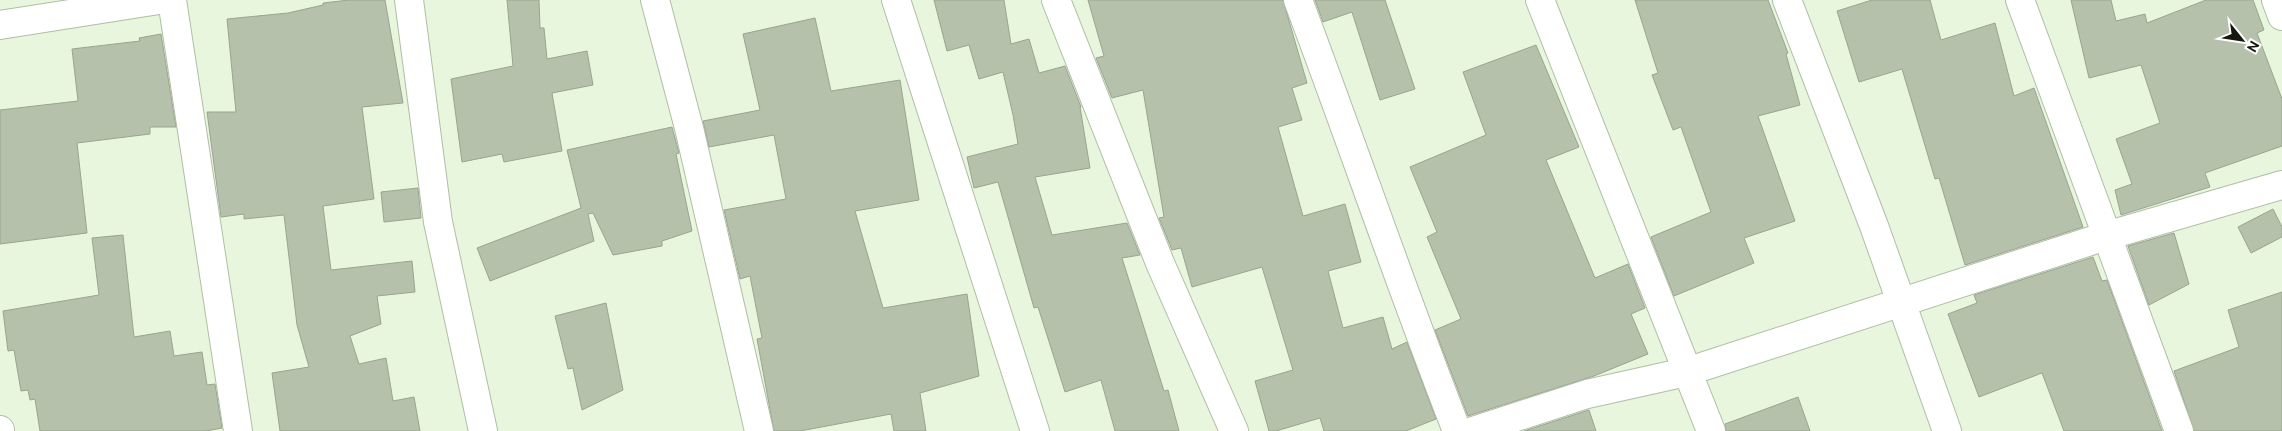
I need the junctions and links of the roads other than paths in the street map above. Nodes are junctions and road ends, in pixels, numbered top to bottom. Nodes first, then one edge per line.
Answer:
1 (159, 0) edge
2 (172, 0) edge
3 (409, 0) edge
4 (655, 0) edge
5 (896, 0) edge
6 (1056, 0) edge
7 (1298, 0) edge
8 (1540, 0) edge
9 (1787, 0) edge
10 (2020, 0) edge
11 (2276, 0) edge
12 (2282, 16) edge
13 (0, 25) edge
14 (2282, 185) edge
15 (2106, 236) junction
16 (1900, 304) junction
17 (1686, 372) junction
18 (238, 431) edge
19 (483, 431) edge
20 (759, 431) edge
21 (1034, 431) edge
22 (1234, 431) edge
23 (1457, 431) edge
24 (1473, 431) edge
25 (1711, 431) edge
26 (1946, 431) edge
27 (2179, 431) edge

1 - 13 street
2 - 18 street
3 - 19 street
4 - 20 street
5 - 21 street
6 - 22 street
7 - 23 street
8 - 17 street
9 - 16 street
10 - 15 street
11 - 12 street
14 - 15 street
15 - 16 street
15 - 27 street
16 - 17 street
16 - 26 street
17 - 24 street
17 - 25 street

